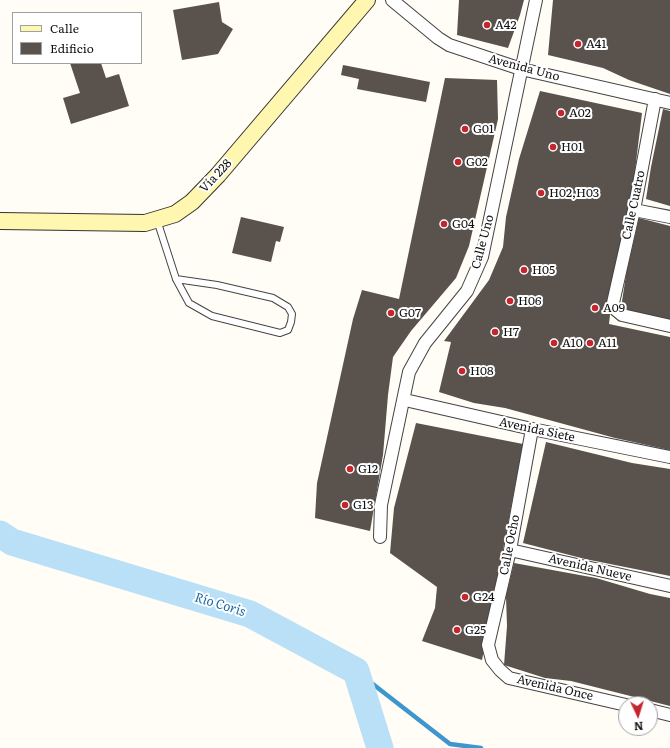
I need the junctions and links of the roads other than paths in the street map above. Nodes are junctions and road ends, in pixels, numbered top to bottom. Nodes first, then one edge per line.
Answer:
1 (367, 0) edge
2 (392, 0) edge
3 (536, 0) edge
4 (521, 69) junction
5 (655, 99) junction
6 (670, 103) edge
7 (634, 210) junction
8 (670, 217) edge
9 (157, 220) junction
10 (0, 221) edge
11 (176, 279) junction
12 (670, 326) edge
13 (404, 400) junction
14 (532, 429) junction
15 (670, 457) edge
16 (380, 537) dead end
17 (510, 550) junction
18 (670, 586) edge
19 (492, 660) joint
20 (618, 703) edge
21 (658, 712) edge
22 (670, 715) edge

1 - 9 main road, Vía 228
2 - 4 street, Avenida Uno
3 - 4 street, Calle Uno
4 - 5 street, Avenida Uno
4 - 13 street, Calle Uno
5 - 6 street, Avenida Uno
5 - 7 street, Calle Cuatro
7 - 8 street
7 - 12 street, Calle Cuatro
9 - 10 main road, Vía 228
9 - 11 lane
11 - 11 lane
13 - 14 street, Avenida Siete
13 - 16 street, Calle Uno
14 - 15 street, Avenida Siete
14 - 17 street, Calle Ocho
17 - 18 street, Avenida Nueve
17 - 19 street, Calle Ocho
19 - 20 street, Avenida Once
21 - 22 street

